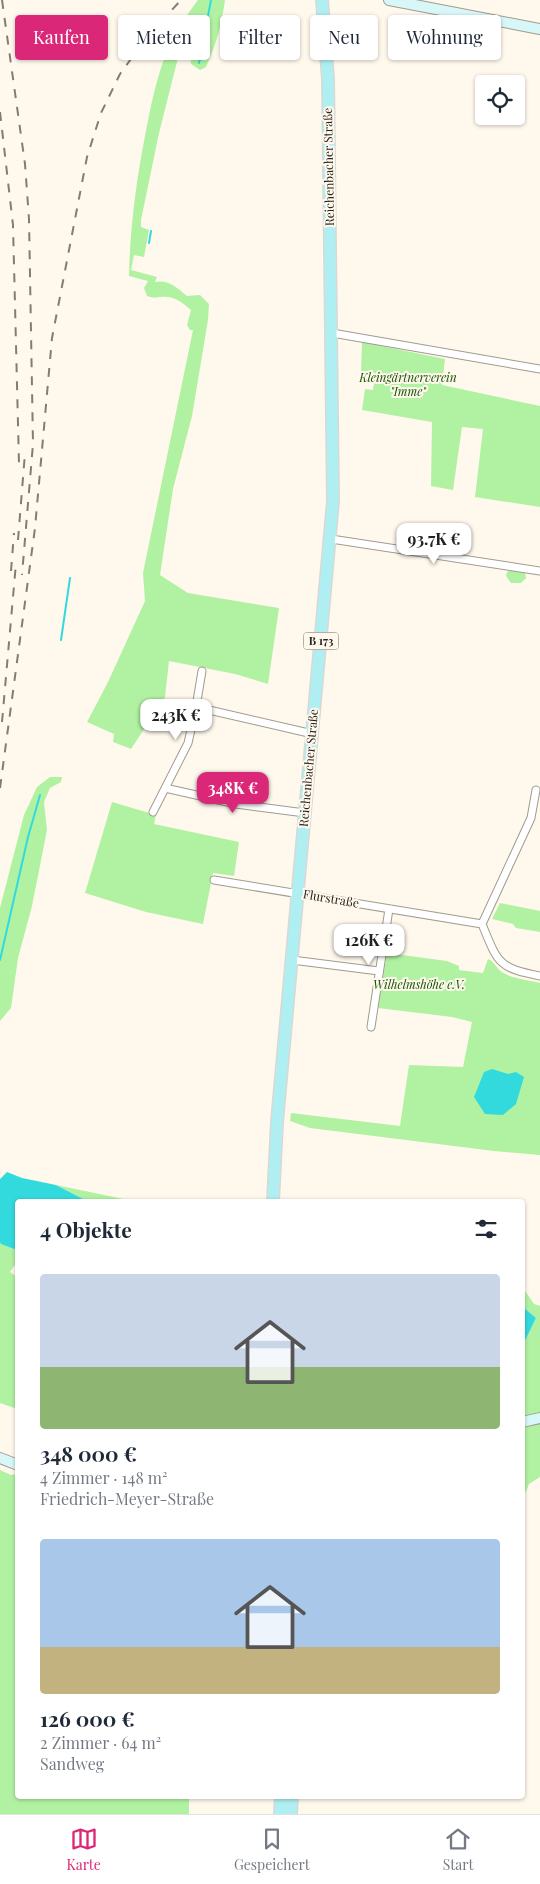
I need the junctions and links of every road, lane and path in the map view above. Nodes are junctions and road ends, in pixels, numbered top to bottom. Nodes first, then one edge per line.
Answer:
1 (322, 0) edge
2 (389, 0) edge
3 (540, 29) edge
4 (332, 333) junction
5 (540, 369) edge
6 (331, 539) junction
7 (540, 571) edge
8 (202, 671) dead end
9 (196, 708) junction
10 (313, 734) junction
11 (165, 788) junction
12 (536, 790) dead end
13 (153, 812) dead end
14 (305, 813) junction
15 (214, 880) dead end
16 (298, 893) junction
17 (388, 909) junction
18 (482, 924) junction
19 (292, 960) junction
20 (379, 971) junction
21 (540, 976) edge
22 (372, 1027) dead end
23 (273, 1199) edge
24 (540, 1418) edge
25 (525, 1421) edge
26 (0, 1451) edge
27 (15, 1457) edge
28 (0, 1458) edge
29 (15, 1464) edge
30 (282, 1799) edge
31 (291, 1799) edge
32 (286, 1812) edge

1 - 4 main road, Reichenbacher Straße / B 173
2 - 3 main road
4 - 5 street
4 - 6 main road, Reichenbacher Straße / B 173
6 - 7 street
6 - 10 main road, Reichenbacher Straße / B 173
8 - 9 street
9 - 10 street
9 - 11 street
10 - 14 main road, Reichenbacher Straße / B 173
11 - 13 street
11 - 14 street
12 - 18 street
14 - 16 main road, Reichenbacher Straße / B 173
15 - 16 street, Flurstraße
16 - 17 street, Flurstraße
16 - 19 main road, Reichenbacher Straße / B 173
17 - 18 street, Flurstraße
17 - 20 street
18 - 21 street
19 - 20 street
19 - 23 main road, Reichenbacher Straße / B 173
20 - 22 street
24 - 25 main road
26 - 27 main road
28 - 29 main road
30 - 32 main road
31 - 32 main road

